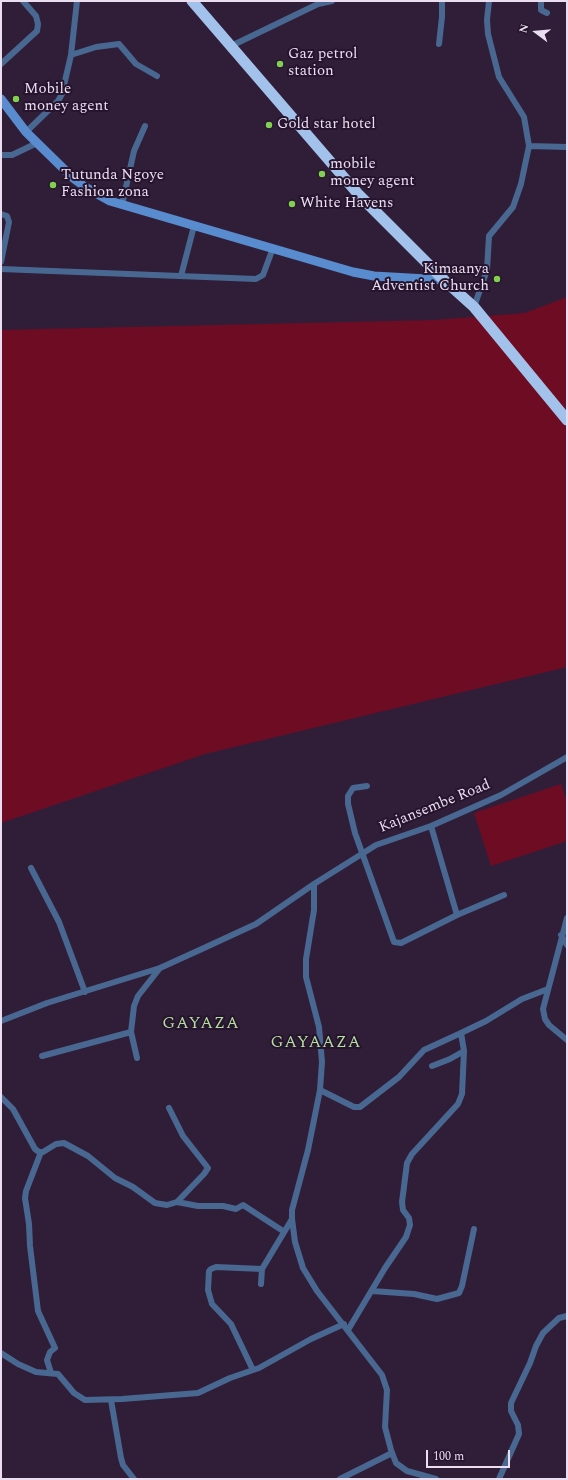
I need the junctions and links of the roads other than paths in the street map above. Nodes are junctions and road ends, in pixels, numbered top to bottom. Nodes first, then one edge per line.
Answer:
1 (23, 1) edge
2 (77, 1) edge
3 (192, 1) edge
4 (332, 1) edge
5 (442, 1) edge
6 (489, 1) edge
7 (541, 1) edge
8 (547, 13) dead end
9 (439, 44) dead end
10 (231, 46) junction
11 (71, 55) junction
12 (1, 64) edge
13 (157, 76) dead end
14 (1, 99) edge
15 (145, 126) dead end
16 (26, 132) junction
17 (36, 143) junction
18 (529, 146) junction
19 (567, 146) edge
20 (1, 155) edge
21 (122, 205) junction
22 (1, 214) edge
23 (194, 226) junction
24 (273, 248) junction
25 (1, 262) edge
26 (1, 269) edge
27 (181, 276) junction
28 (444, 280) junction
29 (474, 307) junction
30 (567, 420) edge
31 (567, 757) edge
32 (367, 786) dead end
33 (431, 826) junction
34 (364, 853) junction
35 (31, 868) dead end
36 (314, 884) junction
37 (504, 895) dead end
38 (457, 915) junction
39 (567, 918) edge
40 (561, 935) junction
41 (567, 945) edge
42 (160, 968) junction
43 (548, 989) junction
44 (85, 992) junction
45 (1, 1021) edge
46 (131, 1032) junction
47 (461, 1033) junction
48 (567, 1040) edge
49 (464, 1051) junction
50 (42, 1056) dead end
51 (137, 1058) dead end
52 (432, 1066) dead end
53 (320, 1090) junction
54 (1, 1097) edge
55 (169, 1108) dead end
56 (41, 1152) junction
57 (177, 1202) junction
58 (292, 1219) junction
59 (474, 1229) dead end
60 (284, 1231) junction
61 (262, 1269) junction
62 (261, 1284) dead end
63 (372, 1290) junction
64 (567, 1316) edge
65 (344, 1324) junction
66 (348, 1330) junction
67 (1, 1353) edge
68 (252, 1370) junction
69 (52, 1373) junction
70 (111, 1400) junction
71 (392, 1453) junction
72 (411, 1476) edge
73 (134, 1479) edge
74 (340, 1479) edge
75 (436, 1479) edge
76 (499, 1479) edge

1 - 12 street
2 - 11 street
3 - 10 highway
4 - 10 street
5 - 9 street
6 - 18 street
7 - 8 street
10 - 28 highway
11 - 13 street
11 - 16 street
14 - 16 street
15 - 21 street
16 - 17 street
17 - 20 street
17 - 21 street
18 - 19 street
18 - 29 street
21 - 23 street
22 - 25 street
23 - 24 street
23 - 27 street
24 - 27 street
24 - 28 street
26 - 27 street
28 - 29 highway
29 - 30 highway
31 - 33 street, Kajansembe Road
32 - 34 street
33 - 34 street, Kajansembe Road
33 - 38 street
34 - 36 street, Kajansembe Road
34 - 38 street
35 - 44 street
36 - 42 street, Kajansembe Road
36 - 53 street
37 - 38 street
39 - 40 street
40 - 41 street
40 - 43 street
42 - 44 street, Kajansembe Road
42 - 46 street
43 - 47 street
43 - 48 street
44 - 45 street, Kajansembe Road
46 - 50 street
46 - 51 street
47 - 49 street
47 - 53 street
49 - 52 street
49 - 63 street
53 - 58 street
54 - 56 street
55 - 57 street
56 - 57 street
56 - 69 street
57 - 60 street
58 - 60 street
58 - 65 street
59 - 63 street
60 - 61 street
61 - 62 street
61 - 68 street
63 - 66 street
64 - 76 street
65 - 66 street
65 - 68 street
66 - 71 street
67 - 69 street
68 - 70 street
69 - 70 street
70 - 73 street
71 - 72 street
71 - 74 street
72 - 75 street

